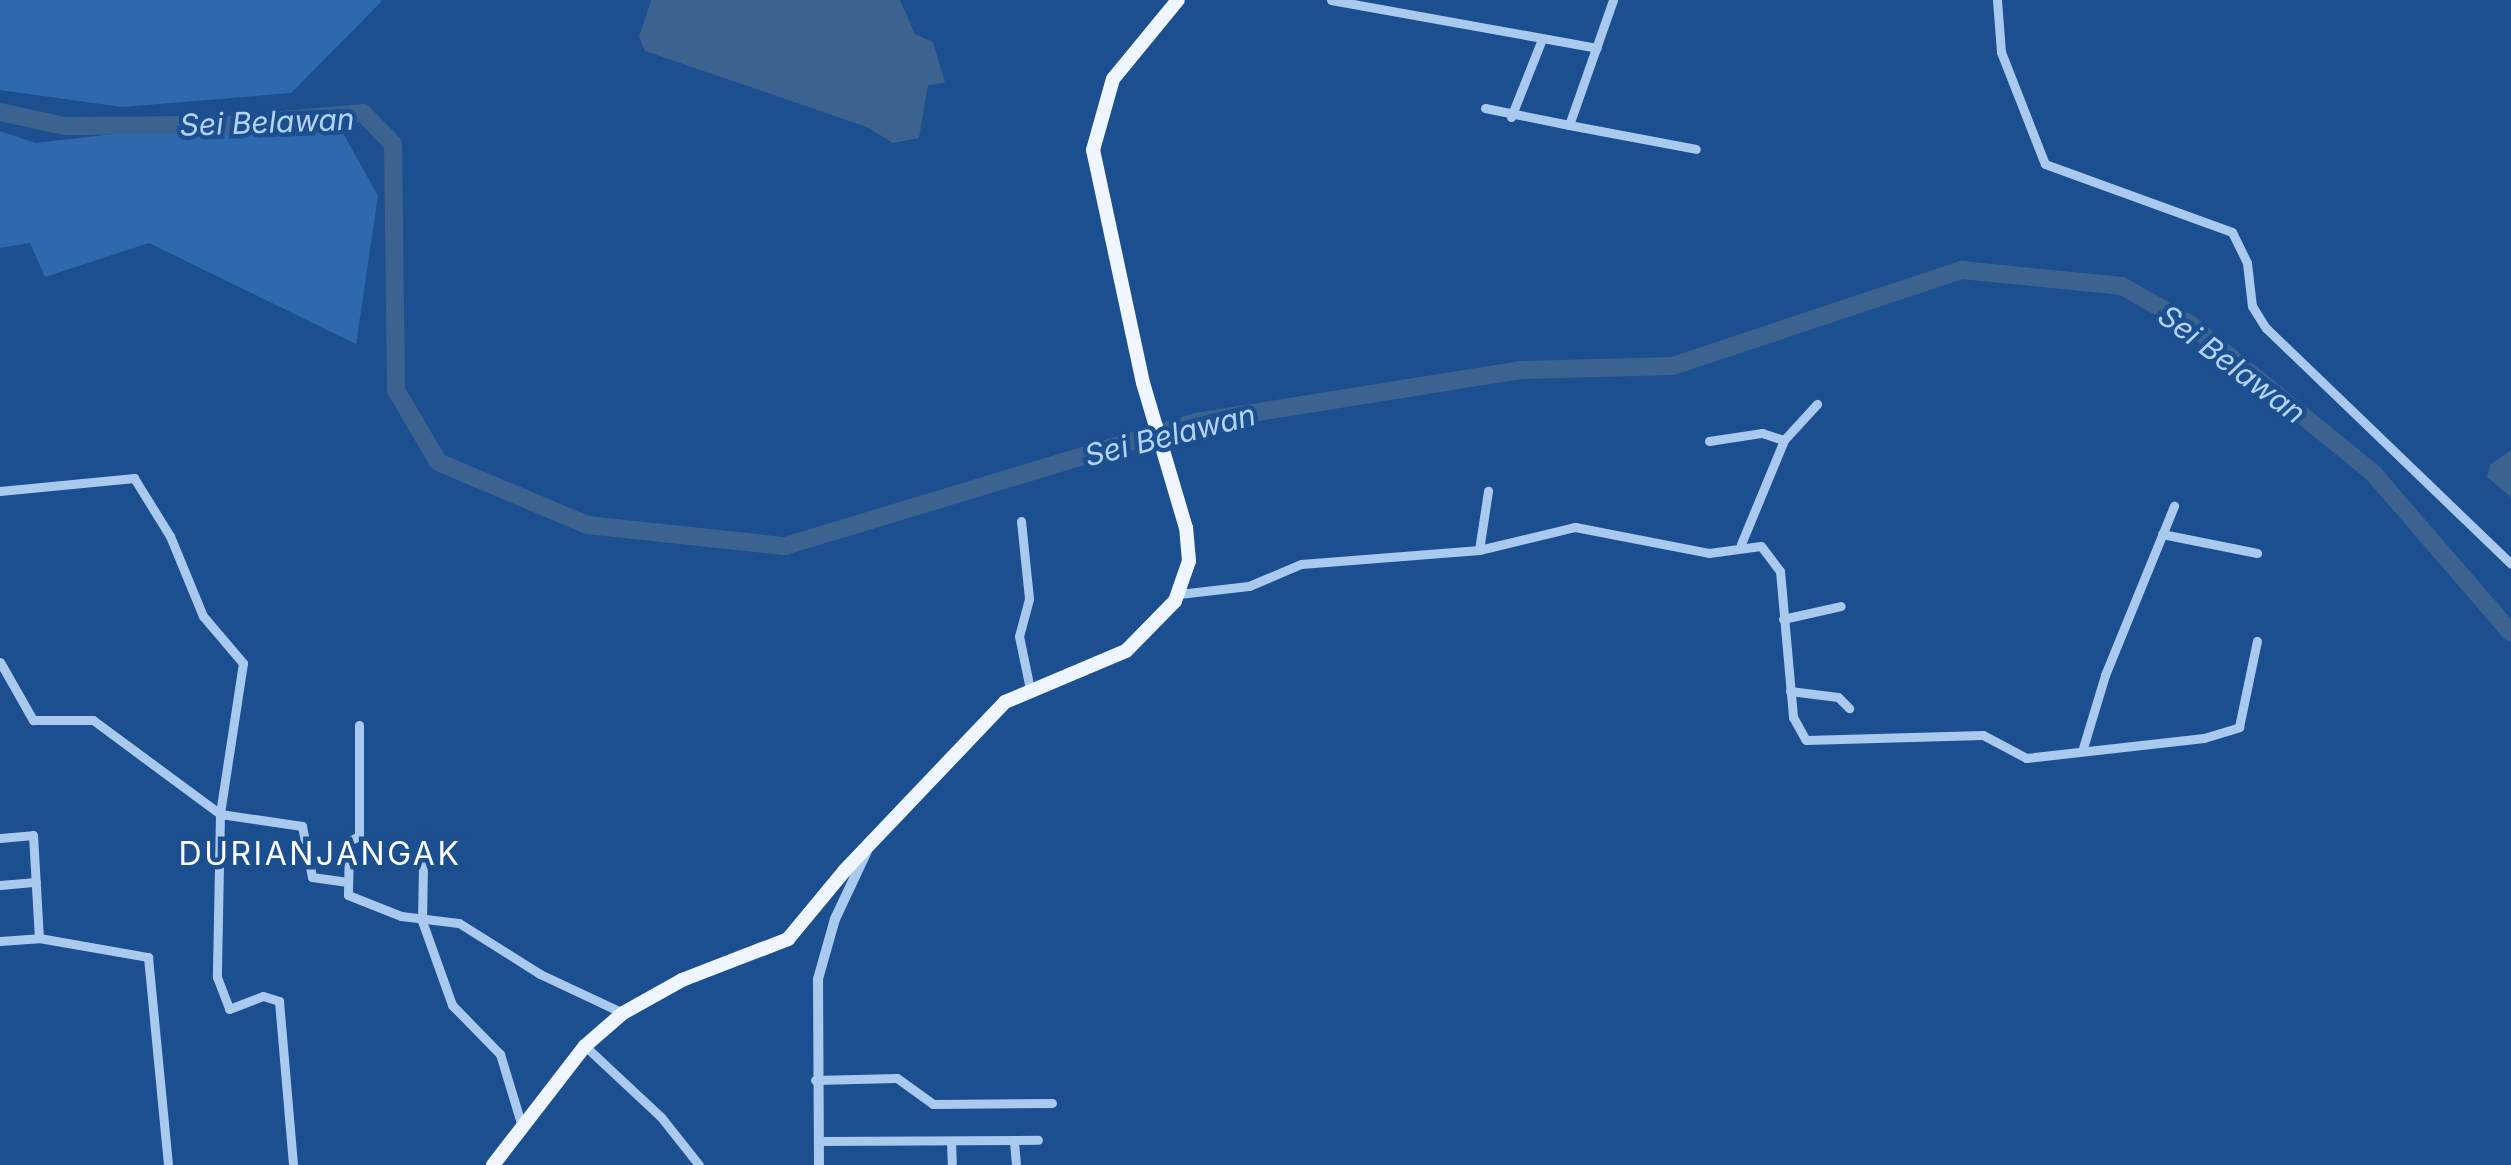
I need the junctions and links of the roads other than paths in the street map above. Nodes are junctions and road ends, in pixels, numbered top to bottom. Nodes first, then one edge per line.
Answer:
1 (1178, 0) edge
2 (1331, 0) edge
3 (1613, 0) edge
4 (1997, 0) edge
5 (1383, 4) edge
6 (1542, 39) junction
7 (1598, 48) junction
8 (1484, 108) dead end
9 (1511, 117) junction
10 (1569, 125) junction
11 (1696, 149) dead end
12 (1817, 404) dead end
13 (1709, 440) dead end
14 (1784, 440) junction
15 (0, 491) edge
16 (1488, 491) dead end
17 (2174, 506) dead end
18 (1020, 521) dead end
19 (2162, 534) junction
20 (1742, 544) junction
21 (1478, 550) junction
22 (2257, 553) dead end
23 (2511, 564) edge
24 (1179, 594) junction
25 (1842, 606) dead end
26 (1783, 619) junction
27 (2257, 641) dead end
28 (0, 662) edge
29 (1030, 689) junction
30 (1790, 691) junction
31 (1849, 708) dead end
32 (359, 725) dead end
33 (2083, 748) junction
34 (220, 814) junction
35 (0, 838) edge
36 (867, 850) junction
37 (422, 866) dead end
38 (36, 882) junction
39 (346, 882) junction
40 (0, 886) edge
41 (422, 920) junction
42 (38, 938) junction
43 (0, 941) edge
44 (624, 1013) junction
45 (585, 1046) junction
46 (815, 1080) junction
47 (1052, 1103) dead end
48 (521, 1123) junction
49 (1038, 1140) dead end
50 (818, 1141) junction
51 (951, 1141) junction
52 (1014, 1142) junction
53 (168, 1165) edge
54 (294, 1165) edge
55 (494, 1165) edge
56 (699, 1165) edge
57 (819, 1165) edge
58 (952, 1165) edge
59 (1016, 1165) edge

1 - 24 main road
2 - 5 street
3 - 7 street
4 - 23 street
5 - 6 street
6 - 7 street
6 - 9 street
7 - 10 street
8 - 9 street
9 - 10 street
10 - 11 street
12 - 14 street
13 - 14 street
14 - 20 street
15 - 34 street
16 - 21 street
17 - 19 street
18 - 29 street
19 - 22 street
19 - 33 street
20 - 21 street
20 - 26 street
21 - 24 street
24 - 29 main road
25 - 26 street
26 - 30 street
27 - 33 street
28 - 34 street
29 - 36 main road
30 - 31 street
30 - 33 street
32 - 39 street
34 - 39 street
34 - 54 street
35 - 38 street
36 - 44 main road
36 - 46 street
37 - 41 street
38 - 40 street
38 - 42 street
39 - 41 street
41 - 44 street
41 - 48 street
42 - 43 street
42 - 53 street
44 - 45 main road
45 - 48 main road
45 - 56 street
46 - 47 street
46 - 50 street
48 - 55 main road
49 - 52 street
50 - 51 street
50 - 57 street
51 - 52 street
51 - 58 street
52 - 59 street

